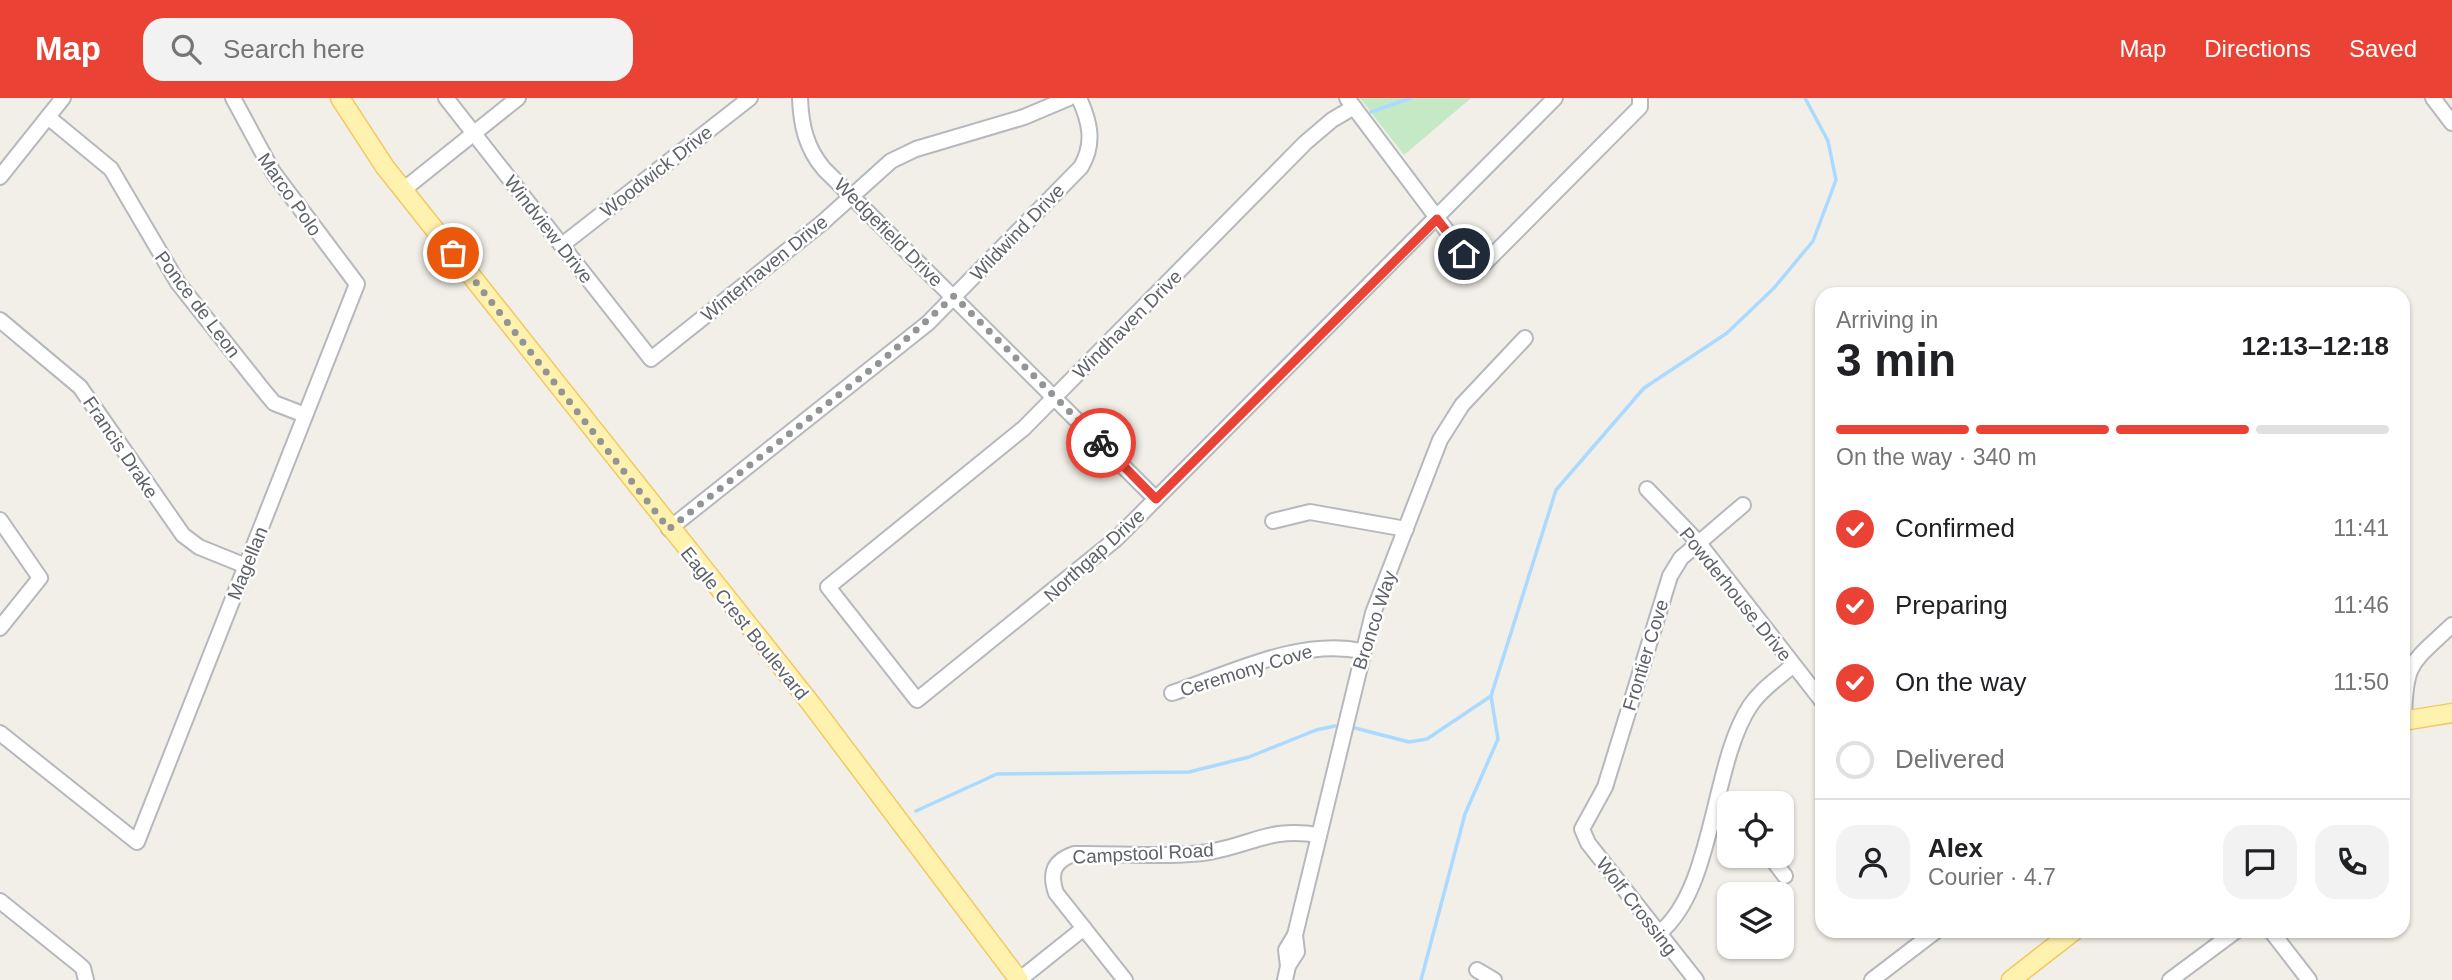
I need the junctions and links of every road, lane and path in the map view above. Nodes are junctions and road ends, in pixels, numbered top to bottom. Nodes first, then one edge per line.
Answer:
1 (63, 98) edge
2 (233, 98) edge
3 (340, 98) edge
4 (446, 98) edge
5 (518, 98) edge
6 (750, 98) edge
7 (800, 98) edge
8 (1069, 98) edge
9 (1079, 98) edge
10 (1555, 98) edge
11 (1640, 98) edge
12 (2433, 98) edge
13 (1350, 103) edge
14 (48, 117) junction
15 (2452, 123) edge
16 (474, 133) junction
17 (0, 177) edge
18 (403, 190) junction
19 (850, 194) junction
20 (1437, 219) junction
21 (562, 245) junction
22 (357, 284) joint
23 (954, 296) junction
24 (0, 320) edge
25 (1525, 338) dead end
26 (652, 359) joint
27 (1055, 397) junction
28 (305, 415) junction
29 (1647, 489) dead end
30 (1156, 499) junction
31 (1743, 505) dead end
32 (0, 520) edge
33 (1273, 521) dead end
34 (669, 529) junction
35 (1406, 529) junction
36 (1698, 542) junction
37 (246, 566) junction
38 (2452, 625) edge
39 (0, 628) edge
40 (1363, 651) junction
41 (1793, 665) junction
42 (2410, 666) edge
43 (1815, 692) edge
44 (1172, 693) dead end
45 (917, 700) joint
46 (2452, 713) edge
47 (2410, 719) edge
48 (0, 733) edge
49 (1726, 791) edge
50 (1717, 821) edge
51 (1582, 829) joint
52 (1319, 835) junction
53 (1779, 868) edge
54 (1785, 876) dead end
55 (1, 905) edge
56 (1084, 928) junction
57 (1659, 933) junction
58 (1927, 938) edge
59 (2065, 938) edge
60 (2227, 938) edge
61 (2276, 938) edge
62 (1477, 970) dead end
63 (1286, 973) edge
64 (86, 980) edge
65 (1019, 980) edge
66 (1125, 980) edge
67 (1494, 980) edge
68 (1696, 980) edge
69 (1872, 980) edge
70 (2011, 980) edge
71 (2170, 980) edge
72 (2309, 980) edge

1 - 14 street
2 - 22 street, Marco Polo
3 - 18 main road, Eagle Crest Boulevard
4 - 16 street, Windview Drive
5 - 16 street
6 - 21 street, Woodwick Drive
7 - 19 street, Wedgefield Drive
8 - 19 street, Winterhaven Drive
9 - 23 street, Wildwind Drive
10 - 20 street, Northgap Drive
11 - 20 street
12 - 15 street
13 - 20 street
13 - 27 street, Windhaven Drive
14 - 17 street
14 - 28 street, Ponce de Leon
16 - 18 street
16 - 21 street, Windview Drive
18 - 34 main road, Eagle Crest Boulevard
19 - 23 street, Wedgefield Drive
19 - 26 street, Winterhaven Drive
20 - 30 street, Northgap Drive
21 - 26 street, Windview Drive
22 - 28 street, Magellan
23 - 27 street, Wedgefield Drive
23 - 34 street, Wildwind Drive
24 - 37 street, Francis Drake
25 - 35 street, Bronco Way
27 - 30 street, Wedgefield Drive
27 - 45 street, Windhaven Drive
28 - 37 street, Magellan
29 - 36 street, Powderhouse Drive
30 - 45 street, Northgap Drive
31 - 36 street, Frontier Cove
32 - 39 street
33 - 35 street
34 - 65 main road, Eagle Crest Boulevard
35 - 40 street, Bronco Way
36 - 41 street, Powderhouse Drive
36 - 51 street, Frontier Cove
37 - 48 street, Magellan
38 - 42 street
40 - 44 street, Ceremony Cove
40 - 52 street, Bronco Way
41 - 43 street, Powderhouse Drive
41 - 49 street
46 - 47 main road
50 - 57 street
51 - 57 street, Wolf Crossing
52 - 56 street, Campstool Road
52 - 63 street, Bronco Way
53 - 54 street
55 - 64 street
56 - 65 street
56 - 66 street
57 - 68 street, Wolf Crossing
58 - 69 street
59 - 70 main road
60 - 71 street
61 - 72 street
62 - 67 street

